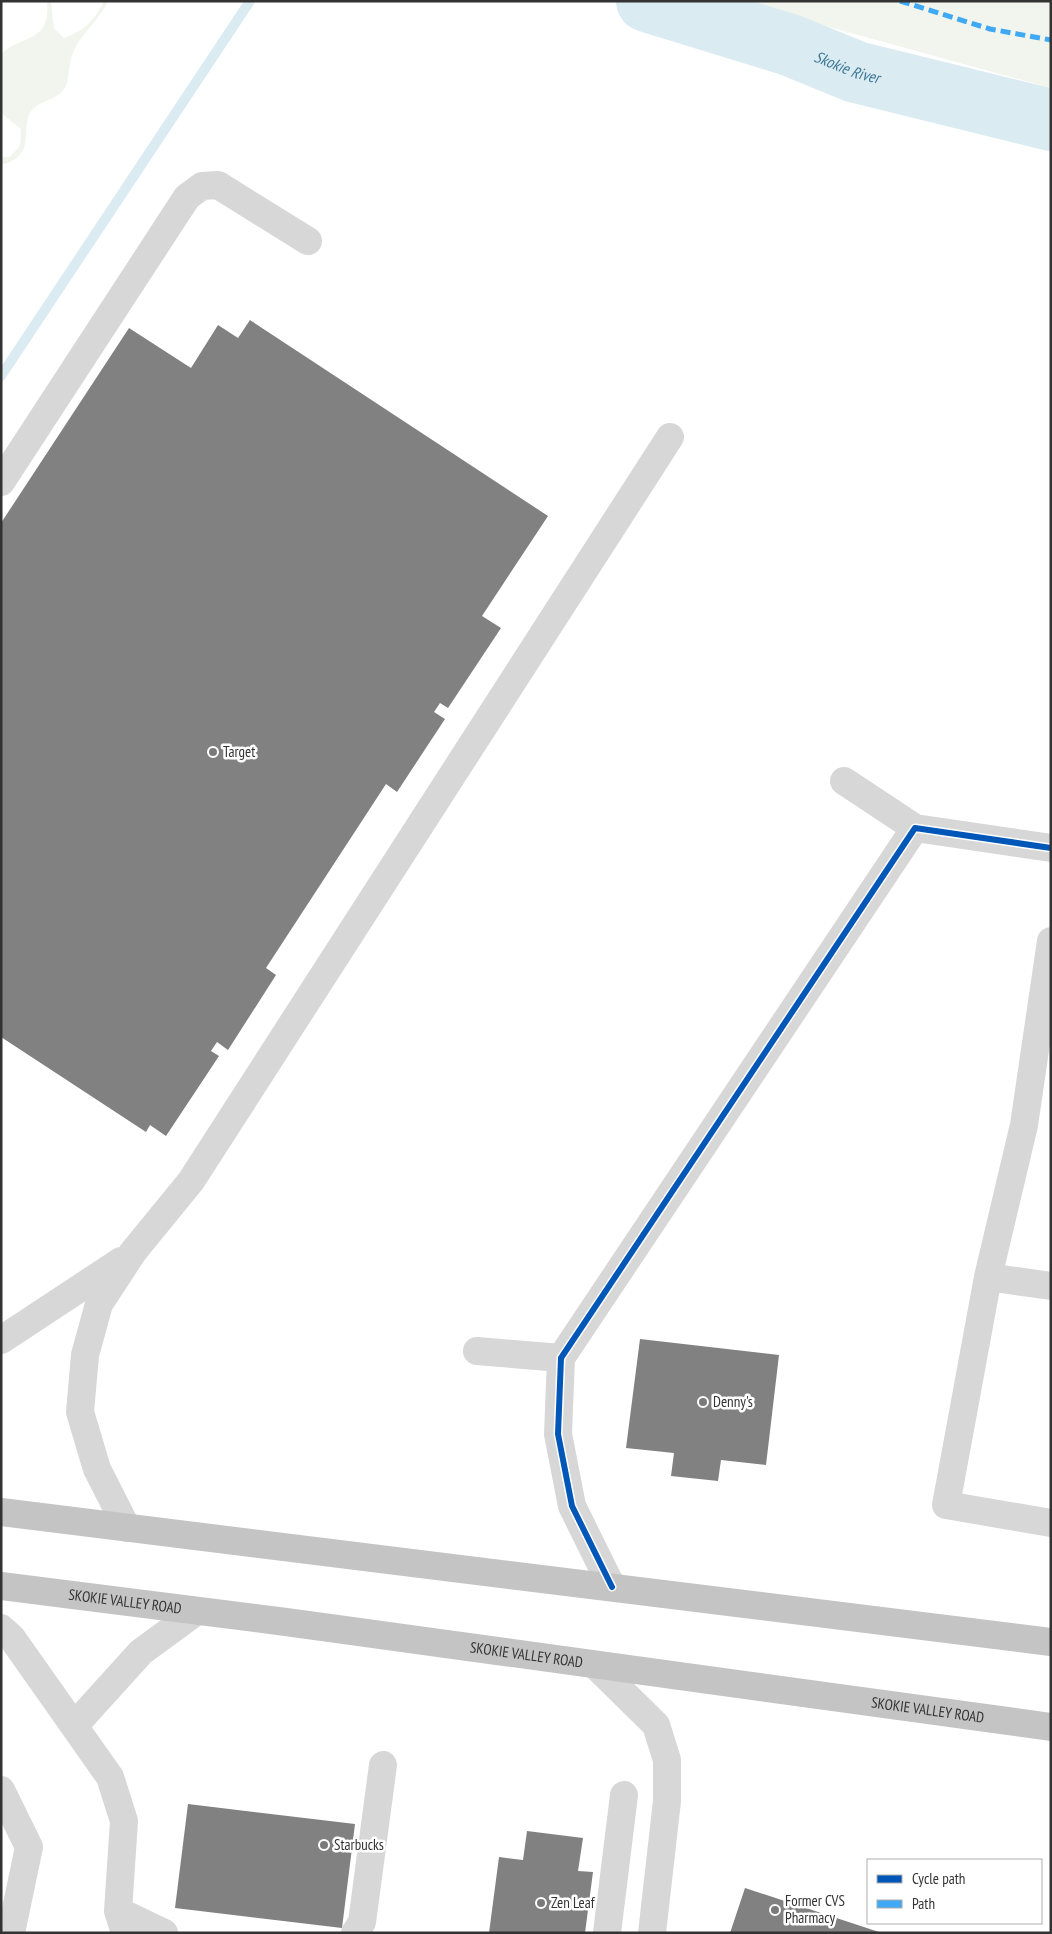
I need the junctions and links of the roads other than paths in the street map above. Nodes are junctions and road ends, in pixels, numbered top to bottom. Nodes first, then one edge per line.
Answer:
1 (308, 241) dead end
2 (670, 437) dead end
3 (1, 482) edge
4 (844, 781) dead end
5 (915, 828) junction
6 (1051, 848) edge
7 (1051, 941) edge
8 (134, 1252) junction
9 (988, 1277) junction
10 (1051, 1286) edge
11 (1, 1340) edge
12 (477, 1351) dead end
13 (562, 1358) junction
14 (1, 1512) edge
15 (1051, 1523) edge
16 (127, 1528) junction
17 (1, 1586) edge
18 (612, 1587) junction
19 (197, 1611) junction
20 (1, 1628) edge
21 (1051, 1642) edge
22 (595, 1665) junction
23 (74, 1726) junction
24 (1051, 1728) edge
25 (383, 1765) dead end
26 (1, 1790) edge
27 (624, 1795) dead end
28 (1, 1843) edge
29 (29, 1847) junction
30 (122, 1922) edge
31 (12, 1933) edge
32 (164, 1933) edge
33 (355, 1933) edge
34 (607, 1933) edge
35 (652, 1933) edge

1 - 3 street
2 - 8 street
4 - 5 street
5 - 6 street
5 - 13 street
7 - 9 street
8 - 11 street
8 - 16 street
9 - 10 street
9 - 15 street
12 - 13 street
13 - 18 street
14 - 16 highway
16 - 18 highway
17 - 19 highway, SKOKIE VALLEY ROAD
18 - 21 highway
19 - 22 highway, SKOKIE VALLEY ROAD
19 - 23 street
20 - 23 street
22 - 24 highway, SKOKIE VALLEY ROAD
22 - 35 street
23 - 30 street
25 - 33 street
26 - 29 street
27 - 34 street
28 - 29 street
29 - 31 street
30 - 32 street

